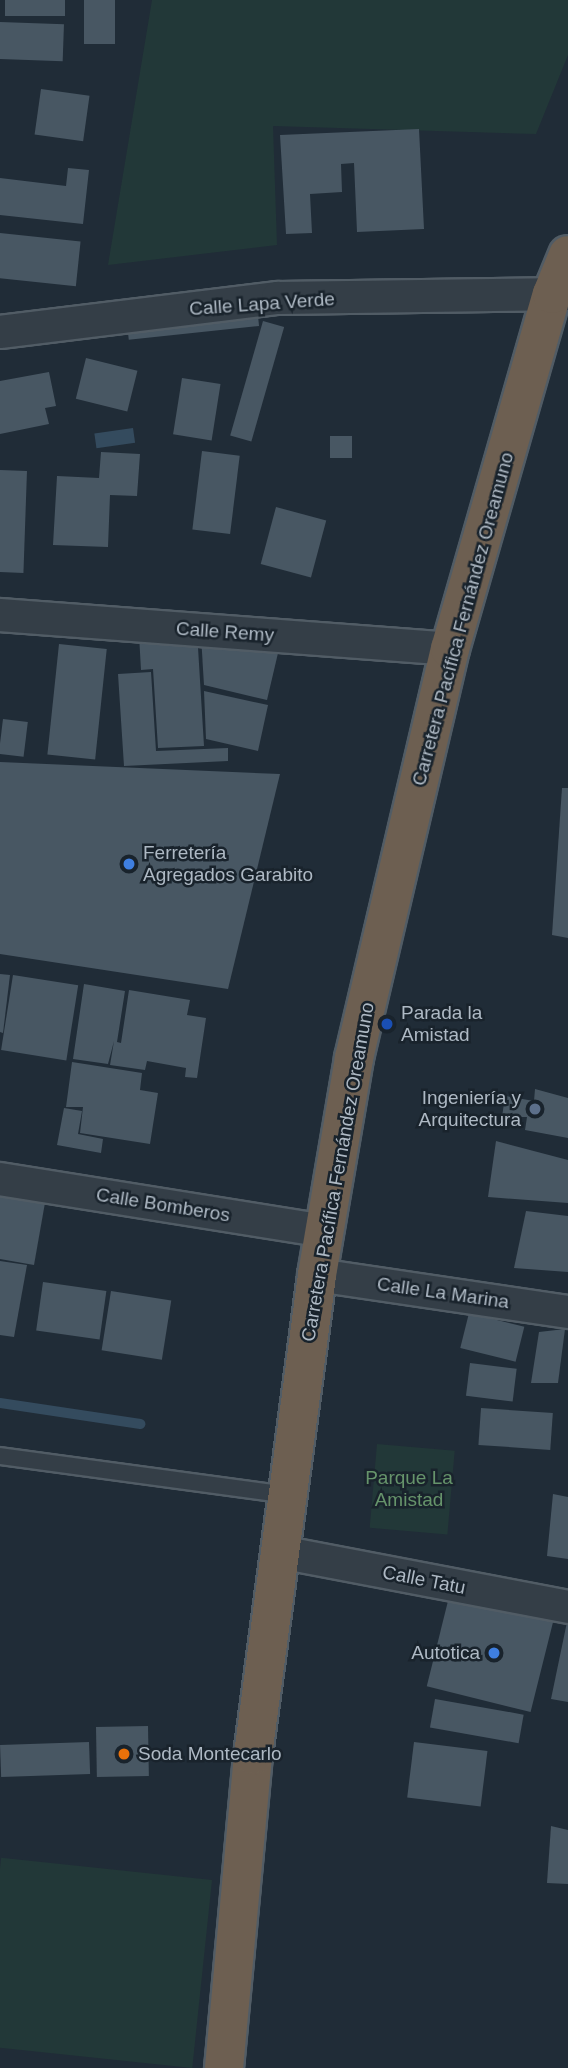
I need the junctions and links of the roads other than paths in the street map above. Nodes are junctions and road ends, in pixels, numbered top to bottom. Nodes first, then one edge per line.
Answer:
1 (568, 255) edge
2 (560, 294) edge
3 (0, 332) edge
4 (0, 615) edge
5 (450, 649) junction
6 (0, 1179) edge
7 (325, 1231) junction
8 (317, 1275) junction
9 (568, 1312) edge
10 (0, 1456) edge
11 (288, 1495) junction
12 (280, 1552) junction
13 (568, 1607) edge
14 (224, 2068) edge

1 - 2 highway, Carretera Pacífica Fernández Oreamuno
2 - 3 street, Calle Lapa Verde
2 - 5 highway, Carretera Pacífica Fernández Oreamuno
4 - 5 street, Calle Remy
5 - 7 highway, Carretera Pacífica Fernández Oreamuno
6 - 7 street, Calle Bomberos
7 - 8 highway, Carretera Pacífica Fernández Oreamuno
8 - 9 street, Calle La Marina
8 - 11 highway, Carretera Pacífica Fernández Oreamuno
10 - 11 lane
11 - 12 highway, Carretera Pacífica Fernández Oreamuno
12 - 13 street, Calle Tatu
12 - 14 highway, Carretera Pacífica Fernández Oreamuno

